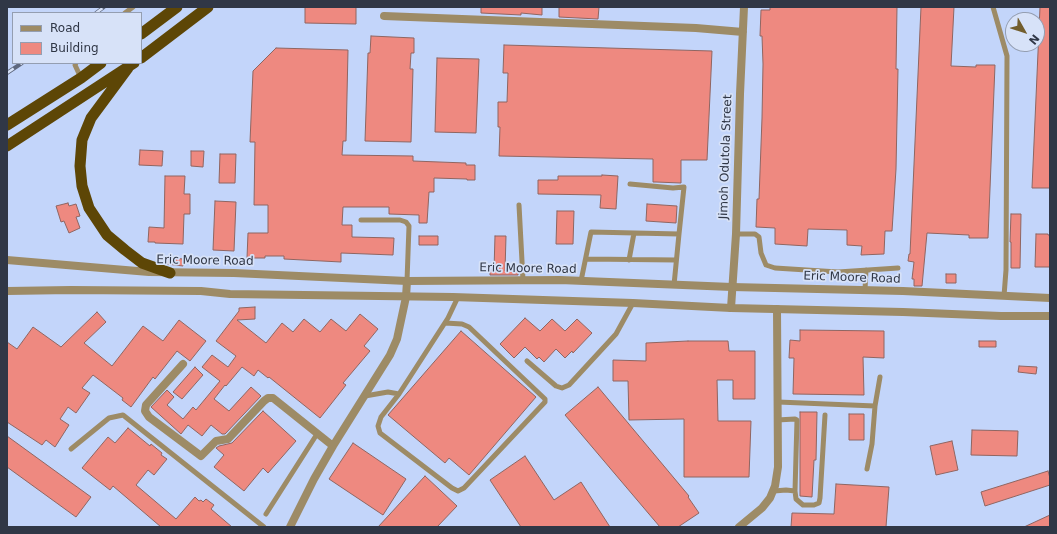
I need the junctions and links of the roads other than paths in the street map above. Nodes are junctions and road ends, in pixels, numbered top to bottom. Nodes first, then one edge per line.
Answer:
1 (177, 7) edge
2 (208, 7) edge
3 (744, 7) edge
4 (993, 7) edge
5 (384, 16) dead end
6 (743, 32) junction
7 (142, 33) edge
8 (142, 57) edge
9 (76, 64) edge
10 (100, 64) edge
11 (131, 66) edge
12 (80, 78) junction
13 (7, 125) edge
14 (7, 146) edge
15 (630, 184) dead end
16 (519, 205) dead end
17 (361, 220) dead end
18 (634, 232) junction
19 (679, 234) junction
20 (736, 234) junction
21 (586, 259) junction
22 (7, 260) edge
23 (629, 260) junction
24 (676, 260) junction
25 (898, 268) dead end
26 (866, 270) junction
27 (170, 273) junction
28 (523, 280) junction
29 (407, 281) junction
30 (581, 281) junction
31 (674, 285) junction
32 (732, 287) junction
33 (865, 290) junction
34 (7, 291) edge
35 (1004, 296) junction
36 (406, 297) junction
37 (458, 298) junction
38 (1050, 298) edge
39 (633, 303) junction
40 (731, 308) junction
41 (777, 309) junction
42 (1050, 316) edge
43 (445, 323) junction
44 (527, 361) dead end
45 (183, 364) dead end
46 (880, 377) dead end
47 (399, 394) junction
48 (365, 396) junction
49 (778, 402) junction
50 (875, 406) junction
51 (825, 415) dead end
52 (777, 420) junction
53 (317, 434) junction
54 (333, 446) junction
55 (71, 449) dead end
56 (867, 468) dead end
57 (774, 491) junction
58 (795, 491) junction
59 (266, 514) dead end
60 (264, 527) edge
61 (290, 527) edge
62 (739, 527) edge

1 - 7 highway
2 - 8 highway
3 - 6 street, Jimoh Odutola Street
4 - 35 lane
5 - 6 street
6 - 20 street, Jimoh Odutola Street
9 - 12 lane
10 - 12 highway
11 - 14 highway
11 - 27 highway
12 - 13 highway
15 - 19 lane
16 - 28 lane
17 - 29 lane
18 - 19 lane
18 - 21 lane
18 - 23 lane
19 - 24 lane
20 - 26 lane
20 - 32 street, Jimoh Odutola Street
21 - 23 lane
21 - 30 lane
22 - 27 street, Eric Moore Road
23 - 24 lane
24 - 31 lane
25 - 26 lane
26 - 33 lane
27 - 29 street, Eric Moore Road
28 - 29 street, Eric Moore Road
28 - 30 street, Eric Moore Road
29 - 36 street
30 - 31 street, Eric Moore Road
31 - 32 street, Eric Moore Road
32 - 33 street, Eric Moore Road
32 - 40 street, Jimoh Odutola Street
33 - 35 street, Eric Moore Road
34 - 36 street
35 - 38 street, Eric Moore Road
36 - 37 street
36 - 48 street
37 - 39 street
37 - 43 lane
39 - 40 street
39 - 44 lane
40 - 41 street
41 - 42 street
41 - 49 street
43 - 47 lane
43 - 47 lane
45 - 53 street
46 - 50 lane
47 - 48 lane
48 - 54 street
49 - 50 lane
49 - 52 street
50 - 56 lane
51 - 58 lane
52 - 57 street
52 - 58 lane
53 - 54 street
53 - 59 lane
54 - 61 street
55 - 60 lane
57 - 58 lane
57 - 62 street

